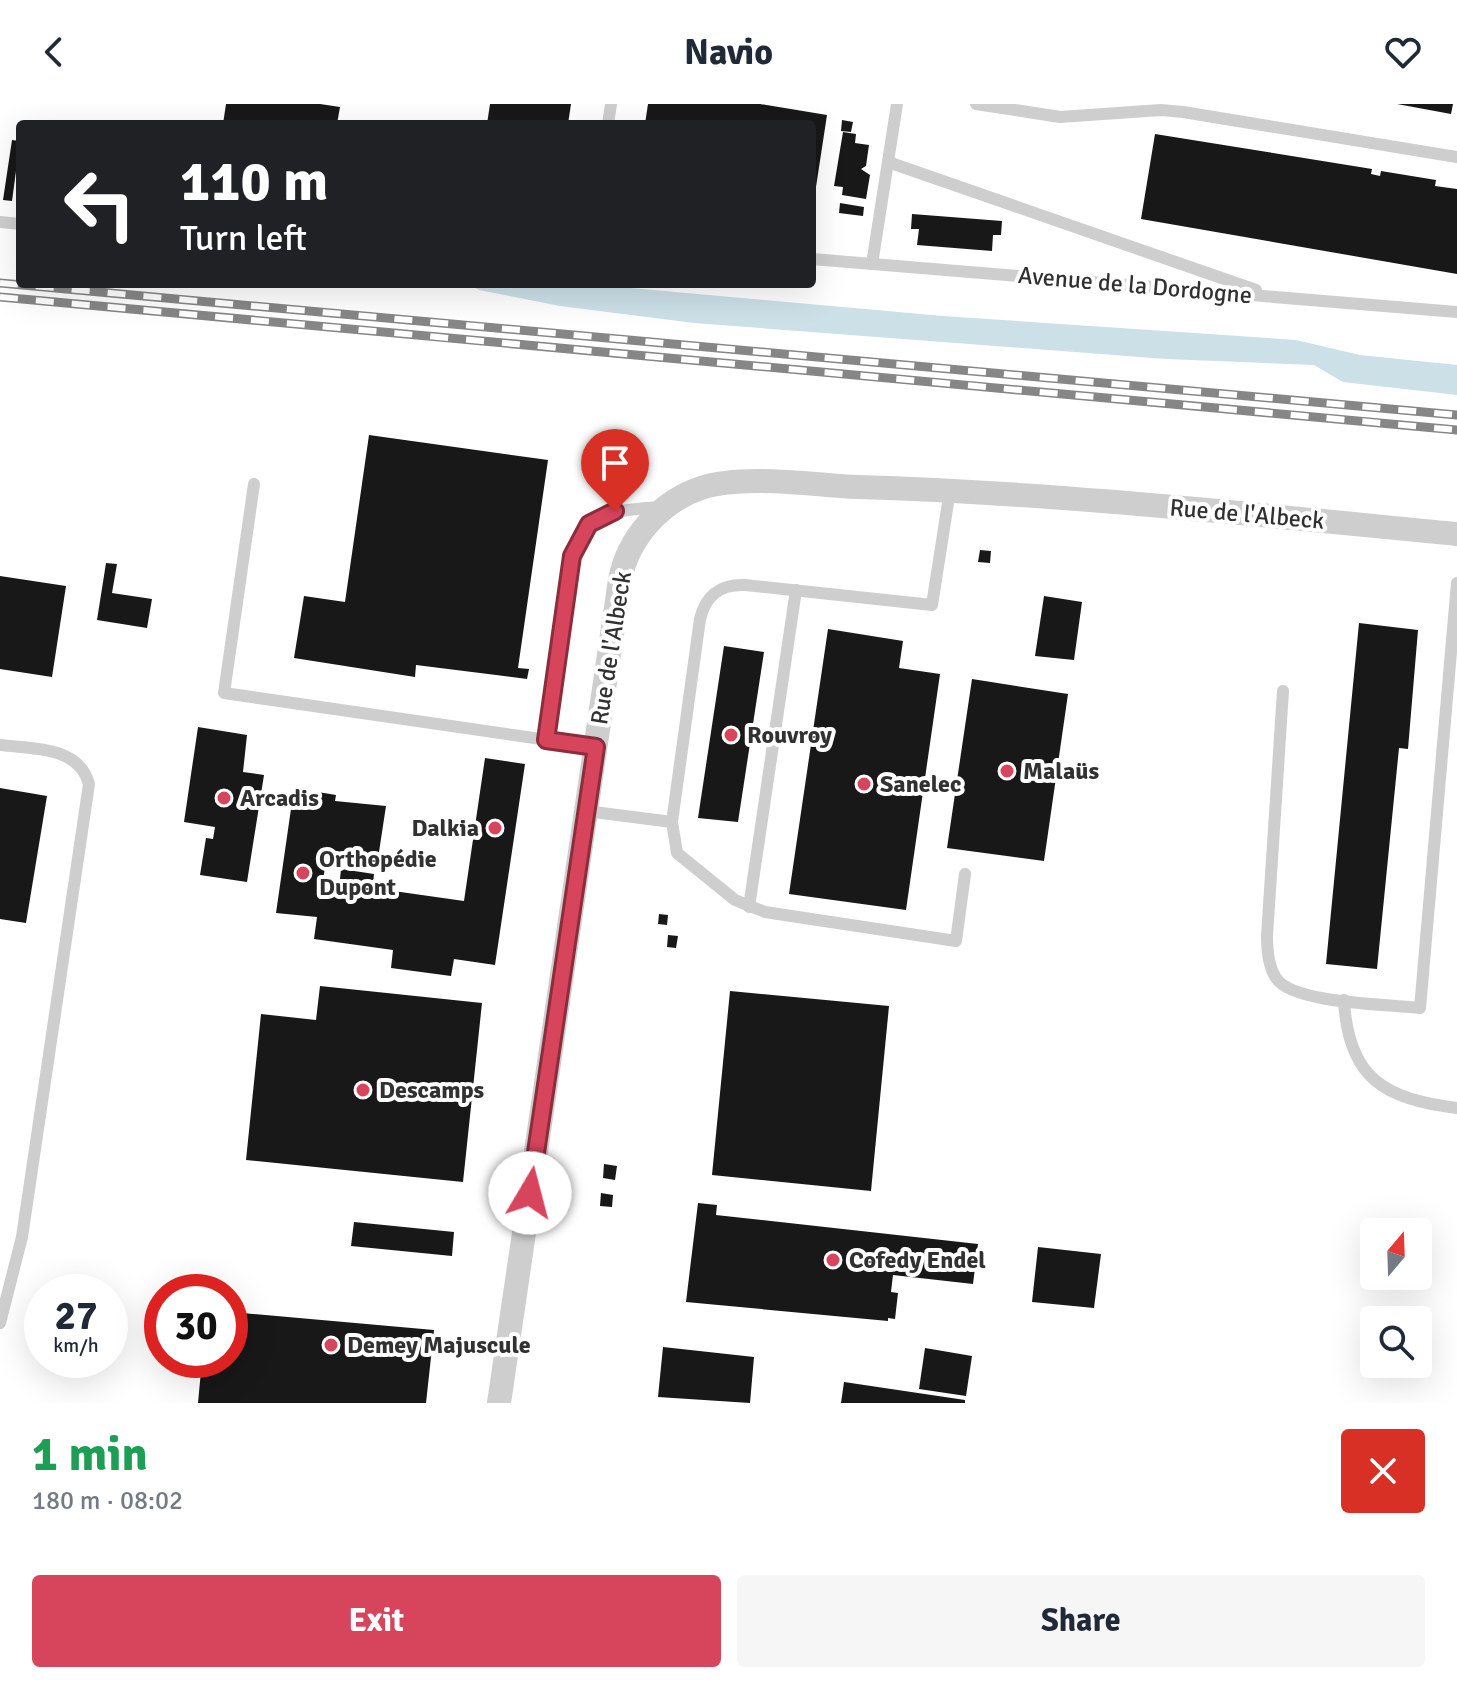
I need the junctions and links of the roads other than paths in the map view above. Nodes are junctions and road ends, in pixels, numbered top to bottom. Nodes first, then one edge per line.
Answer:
1 (897, 104) edge
2 (976, 104) edge
3 (1457, 157) edge
4 (888, 162) junction
5 (816, 259) edge
6 (872, 264) junction
7 (1274, 296) junction
8 (1457, 312) edge
9 (254, 484) dead end
10 (951, 489) junction
11 (668, 506) junction
12 (1457, 534) edge
13 (1457, 583) edge
14 (796, 590) junction
15 (1455, 627) edge
16 (1283, 691) dead end
17 (546, 740) junction
18 (0, 745) edge
19 (596, 747) junction
20 (586, 811) junction
21 (672, 822) junction
22 (965, 874) dead end
23 (749, 907) junction
24 (1344, 1000) junction
25 (1457, 1108) edge
26 (0, 1323) edge
27 (499, 1403) edge

1 - 4 lane
2 - 3 lane
4 - 6 lane
4 - 7 lane
5 - 6 lane, Avenue de la Dordogne
6 - 7 lane, Avenue de la Dordogne
7 - 8 lane, Avenue de la Dordogne
9 - 17 lane
10 - 11 street, Rue de l'Albeck
10 - 12 street, Rue de l'Albeck
10 - 14 lane
11 - 17 lane
11 - 19 street, Rue de l'Albeck
13 - 15 lane
14 - 21 lane
14 - 23 lane
15 - 24 lane
16 - 24 lane
17 - 19 lane
18 - 26 lane
19 - 20 street, Rue de l'Albeck
20 - 21 lane
20 - 27 street, Rue de l'Albeck
21 - 23 lane
22 - 23 lane
24 - 25 lane

